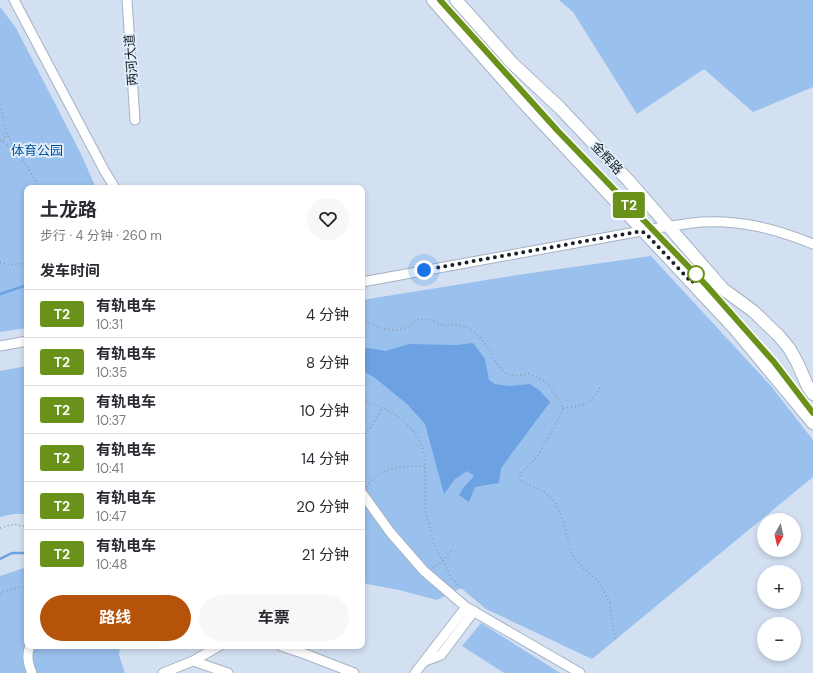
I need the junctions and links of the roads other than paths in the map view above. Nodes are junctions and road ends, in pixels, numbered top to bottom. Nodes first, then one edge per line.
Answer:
1 (14, 0) edge
2 (127, 0) edge
3 (433, 0) edge
4 (456, 0) edge
5 (134, 120) dead end
6 (113, 185) edge
7 (669, 226) junction
8 (642, 231) junction
9 (813, 244) edge
10 (365, 281) edge
11 (24, 342) edge
12 (0, 346) edge
13 (813, 394) edge
14 (813, 423) edge
15 (365, 497) edge
16 (470, 609) junction
17 (29, 649) edge
18 (213, 649) edge
19 (290, 649) edge
20 (193, 661) junction
21 (32, 673) edge
22 (163, 673) edge
23 (228, 673) edge
24 (354, 673) edge
25 (415, 673) edge
26 (580, 673) edge

1 - 6 street
2 - 5 street, 两河大道
3 - 8 main road, 金辉路
4 - 7 main road, 金辉路
7 - 8 street
7 - 9 street
7 - 13 main road, 金辉路
8 - 10 street
8 - 14 main road, 金辉路
11 - 12 street
15 - 16 street
16 - 25 street
16 - 26 street
17 - 21 street
18 - 20 street
19 - 24 street
20 - 22 street
20 - 23 street

